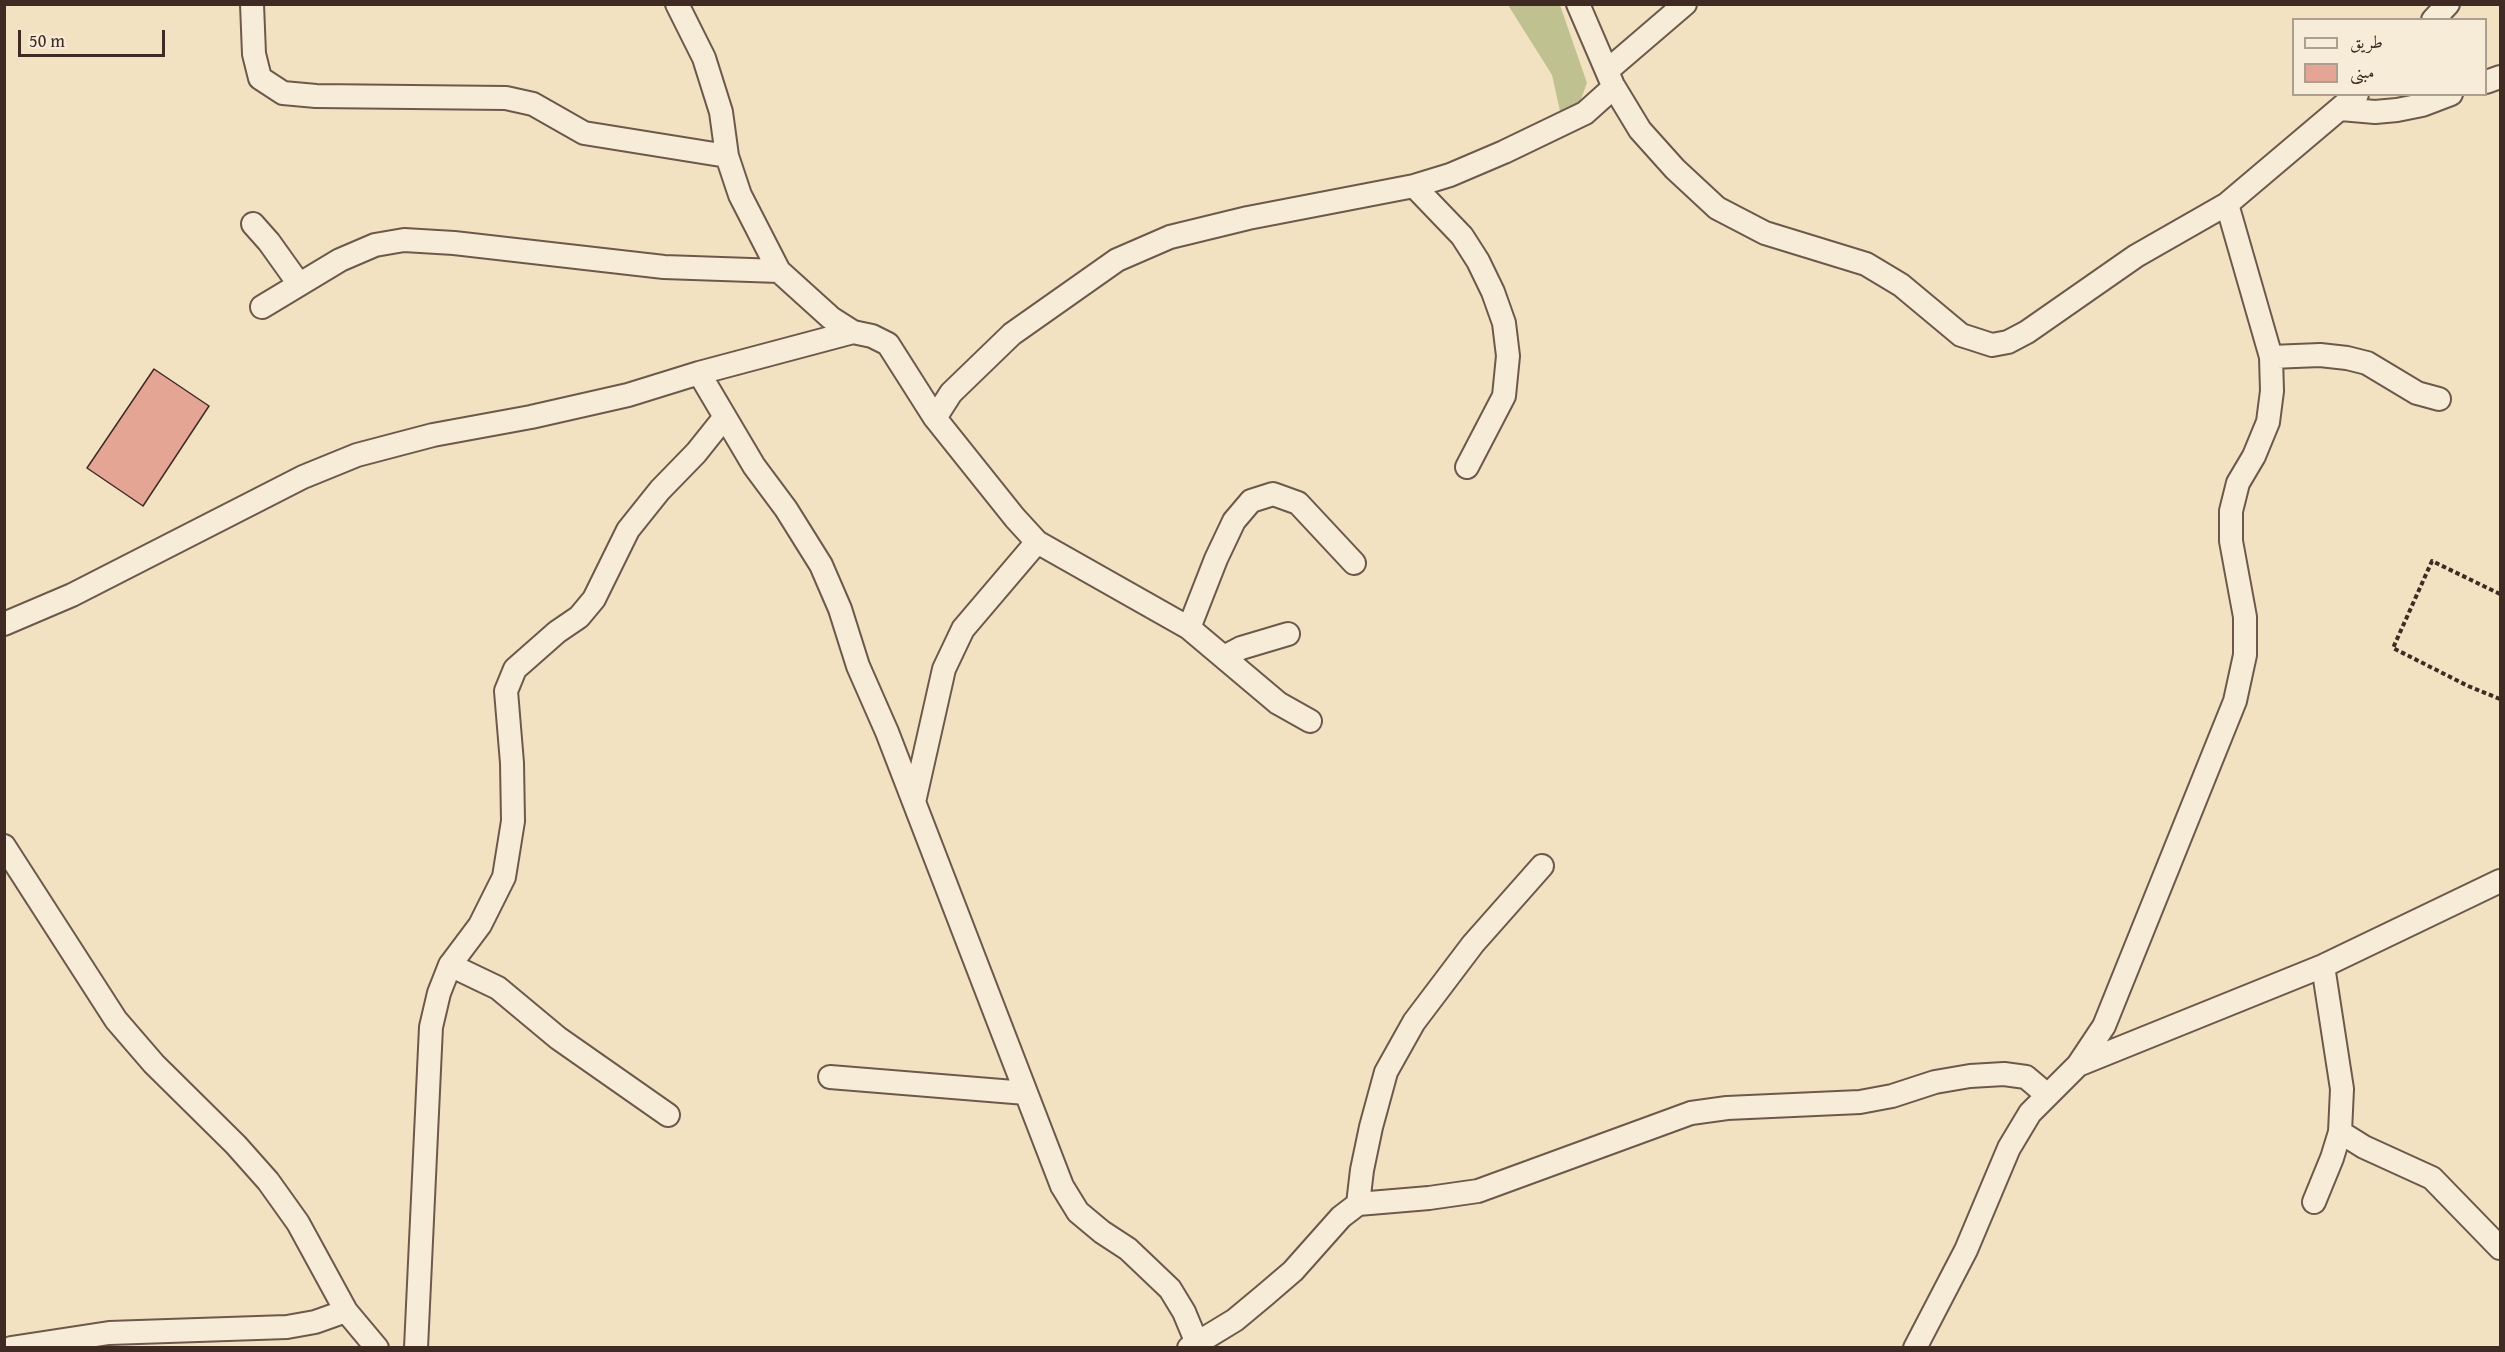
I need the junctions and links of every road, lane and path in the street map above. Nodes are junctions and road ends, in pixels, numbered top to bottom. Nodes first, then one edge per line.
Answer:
1 (252, 4) edge
2 (677, 4) edge
3 (1578, 4) edge
4 (1685, 4) edge
5 (2448, 4) edge
6 (2435, 18) edge
7 (1611, 79) junction
8 (2446, 96) edge
9 (2349, 102) edge
10 (727, 156) junction
11 (1414, 186) junction
12 (2228, 204) junction
13 (253, 224) dead end
14 (779, 271) junction
15 (299, 284) junction
16 (262, 307) dead end
17 (853, 332) junction
18 (2271, 357) junction
19 (699, 373) junction
20 (2439, 399) dead end
21 (724, 418) junction
22 (934, 418) junction
23 (1467, 467) dead end
24 (1037, 542) junction
25 (1354, 563) dead end
26 (2500, 594) edge
27 (4, 624) edge
28 (1189, 628) junction
29 (1288, 634) dead end
30 (1224, 657) junction
31 (2500, 699) edge
32 (1310, 721) dead end
33 (914, 802) junction
34 (4, 846) edge
35 (1542, 866) dead end
36 (2500, 881) edge
37 (450, 965) junction
38 (2323, 966) junction
39 (2078, 1065) junction
40 (830, 1077) dead end
41 (1026, 1093) junction
42 (2046, 1094) junction
43 (668, 1115) dead end
44 (2340, 1132) junction
45 (2314, 1202) dead end
46 (1358, 1204) junction
47 (2500, 1248) edge
48 (346, 1311) junction
49 (1195, 1346) edge
50 (11, 1347) edge
51 (377, 1347) edge
52 (416, 1347) edge
53 (1915, 1347) edge

1 - 10 street
2 - 10 street
3 - 7 street
4 - 7 street
5 - 6 street
7 - 11 street
7 - 12 street
8 - 9 street
9 - 12 street
10 - 14 street
11 - 22 street
11 - 23 street
12 - 18 street
13 - 15 street
14 - 15 street
14 - 17 street
15 - 16 street
17 - 19 street
17 - 22 street
18 - 20 street
18 - 39 street
19 - 21 street
19 - 27 street
21 - 33 street
21 - 37 street
22 - 24 street
24 - 28 street
24 - 33 street
25 - 28 street
26 - 31 path
28 - 30 street
29 - 30 street
30 - 32 street
33 - 41 street
34 - 48 street
35 - 46 street
36 - 38 street
37 - 43 street
37 - 52 street
38 - 39 street
38 - 44 street
39 - 42 street
40 - 41 street
41 - 49 street
42 - 46 street
42 - 53 street
44 - 45 street
44 - 47 street
46 - 49 street
48 - 50 street
48 - 51 street

